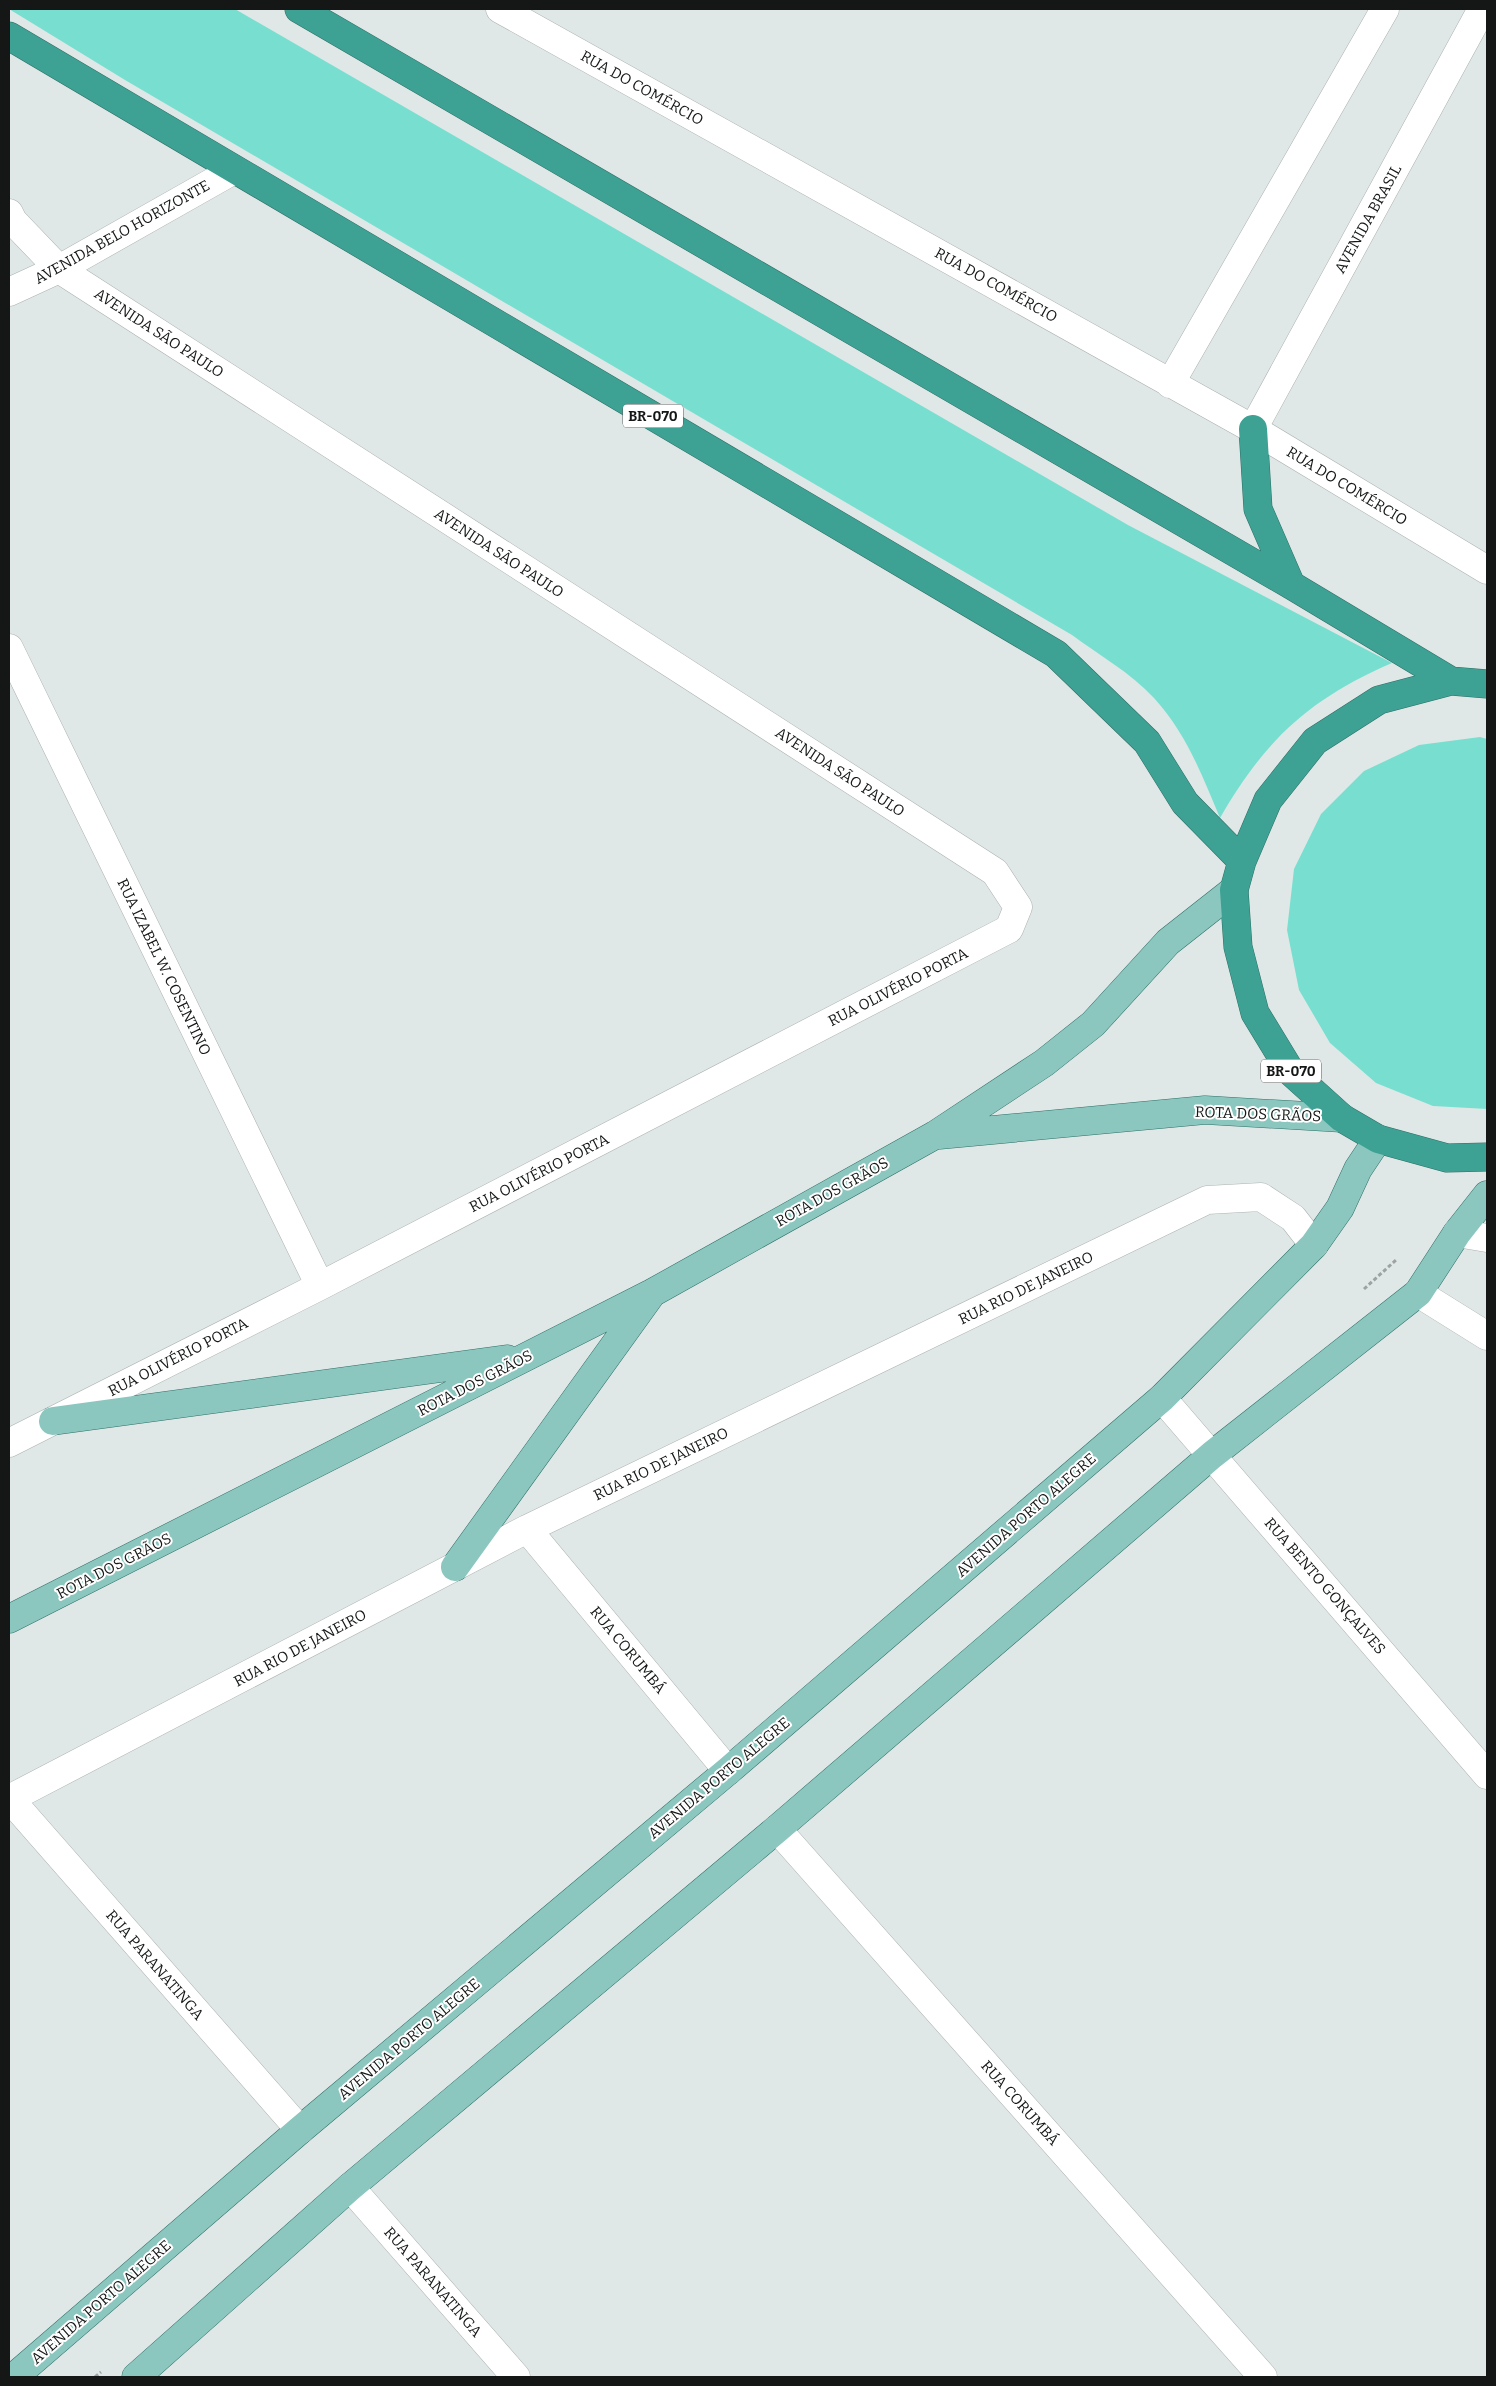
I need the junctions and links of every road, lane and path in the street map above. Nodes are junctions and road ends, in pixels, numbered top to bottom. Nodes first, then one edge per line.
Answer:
1 (299, 9) edge
2 (500, 9) edge
3 (1384, 9) edge
4 (1482, 9) edge
5 (9, 36) edge
6 (234, 170) junction
7 (10, 219) edge
8 (59, 269) junction
9 (9, 292) edge
10 (1170, 384) junction
11 (1253, 430) junction
12 (1487, 570) edge
13 (1291, 585) junction
14 (9, 648) edge
15 (1452, 681) junction
16 (1487, 684) edge
17 (1242, 861) junction
18 (995, 872) joint
19 (1234, 890) junction
20 (1342, 1118) junction
21 (935, 1135) junction
22 (1378, 1139) junction
23 (1487, 1157) edge
24 (1487, 1195) edge
25 (1457, 1233) junction
26 (1487, 1238) edge
27 (1314, 1245) junction
28 (320, 1286) junction
29 (652, 1293) junction
30 (1418, 1293) junction
31 (1487, 1336) edge
32 (528, 1356) junction
33 (1162, 1398) junction
34 (53, 1420) junction
35 (9, 1443) edge
36 (1212, 1455) junction
37 (527, 1529) junction
38 (455, 1567) junction
39 (9, 1619) edge
40 (728, 1771) junction
41 (1487, 1775) edge
42 (9, 1799) edge
43 (777, 1829) junction
44 (300, 2130) junction
45 (350, 2187) junction
46 (14, 2377) edge
47 (136, 2377) edge
48 (516, 2377) edge
49 (1263, 2377) edge

1 - 13 highway, BR-070
2 - 10 street, RUA DO COMÉRCIO
3 - 10 street
4 - 11 street, AVENIDA BRASIL
5 - 6 highway, BR-070
6 - 8 street, AVENIDA BELO HORIZONTE
6 - 17 highway, BR-070
7 - 8 street, AVENIDA SÃO PAULO
8 - 9 street, AVENIDA BELO HORIZONTE
8 - 18 street, AVENIDA SÃO PAULO
10 - 11 street, RUA DO COMÉRCIO
11 - 12 street, RUA DO COMÉRCIO
11 - 13 highway
13 - 15 highway, BR-070
14 - 28 street, RUA IZABEL W. COSENTINO
15 - 16 highway, BR-070
15 - 17 highway, BR-070
17 - 19 highway, BR-070
18 - 28 street, RUA OLIVÉRIO PORTA
19 - 20 highway, BR-070
19 - 21 main road, ROTA DOS GRÃOS
20 - 21 main road, ROTA DOS GRÃOS
20 - 22 highway, BR-070
21 - 29 main road, ROTA DOS GRÃOS
22 - 23 highway, BR-070
22 - 27 main road, AVENIDA PORTO ALEGRE
24 - 25 main road
25 - 26 street
25 - 30 main road
27 - 33 main road, AVENIDA PORTO ALEGRE
27 - 37 street, RUA RIO DE JANEIRO
28 - 34 street, RUA OLIVÉRIO PORTA
29 - 32 main road, ROTA DOS GRÃOS
29 - 38 main road
30 - 31 street
30 - 36 main road
32 - 34 main road
32 - 39 main road, ROTA DOS GRÃOS
33 - 36 street, RUA BENTO GONÇALVES
33 - 40 main road, AVENIDA PORTO ALEGRE
34 - 35 street, RUA OLIVÉRIO PORTA
36 - 41 street, RUA BENTO GONÇALVES
36 - 43 main road
37 - 38 street, RUA RIO DE JANEIRO
37 - 40 street, RUA CORUMBÁ
38 - 42 street, RUA RIO DE JANEIRO
40 - 44 main road, AVENIDA PORTO ALEGRE
42 - 44 street, RUA PARANATINGA
43 - 45 main road
43 - 49 street, RUA CORUMBÁ
44 - 46 main road, AVENIDA PORTO ALEGRE
45 - 47 main road
45 - 48 street, RUA PARANATINGA

